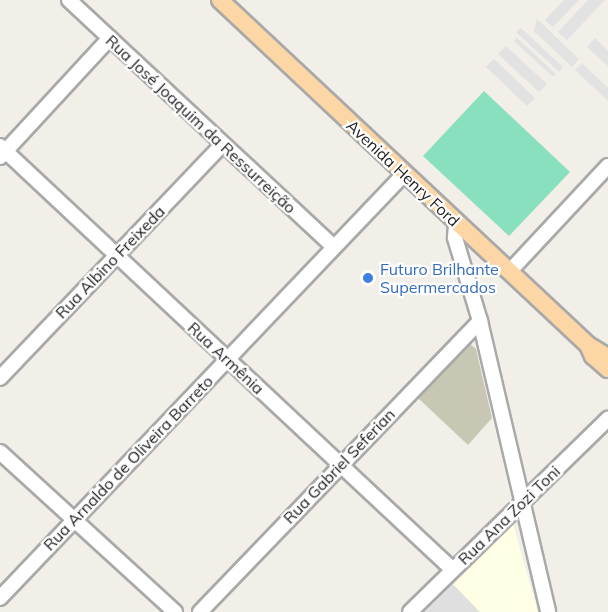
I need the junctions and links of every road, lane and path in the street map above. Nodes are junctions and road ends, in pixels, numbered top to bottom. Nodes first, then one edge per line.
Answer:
1 (69, 0) edge
2 (223, 1) edge
3 (110, 38) junction
4 (221, 146) junction
5 (2, 151) edge
6 (608, 166) edge
7 (405, 173) junction
8 (456, 223) junction
9 (478, 244) junction
10 (334, 247) junction
11 (116, 255) junction
12 (464, 266) junction
13 (509, 272) junction
14 (480, 321) junction
15 (588, 345) junction
16 (608, 357) edge
17 (227, 359) junction
18 (608, 369) edge
19 (0, 378) edge
20 (608, 418) edge
21 (0, 452) edge
22 (339, 466) junction
23 (521, 502) junction
24 (74, 520) junction
25 (453, 570) junction
26 (0, 598) edge
27 (175, 612) edge
28 (200, 612) edge
29 (410, 612) edge
30 (548, 612) edge

1 - 3 street, Rua José Joaquim da Ressurreição
2 - 7 main road, Avenida Henry Ford
3 - 4 street, Rua José Joaquim da Ressurreição
3 - 5 street
4 - 10 street, Rua José Joaquim da Ressurreição
4 - 11 street, Rua Albino Freixeda
5 - 11 street, Rua Armênia
6 - 13 street
7 - 8 main road, Avenida Henry Ford
7 - 10 street, Rua Arnaldo de Oliveira Barreto
8 - 9 main road, Avenida Henry Ford
8 - 12 street
9 - 12 street
9 - 13 main road, Avenida Henry Ford
10 - 17 street, Rua Arnaldo de Oliveira Barreto
11 - 17 street, Rua Armênia
11 - 19 street, Rua Albino Freixeda
12 - 14 street
13 - 15 main road, Avenida Henry Ford
14 - 22 street, Rua Gabriel Seferian
14 - 23 street
15 - 16 main road, Avenida Henry Ford
15 - 18 main road, Avenida Henry Ford
17 - 22 street, Rua Armênia
17 - 24 street, Rua Arnaldo de Oliveira Barreto
20 - 23 street, Rua Ana Zozi Toni
21 - 24 street
22 - 25 street, Rua Armênia
22 - 28 street, Rua Gabriel Seferian
23 - 25 street, Rua Ana Zozi Toni
23 - 30 street
24 - 26 street, Rua Arnaldo de Oliveira Barreto
24 - 27 street
25 - 29 street, Rua Ana Zozi Toni

